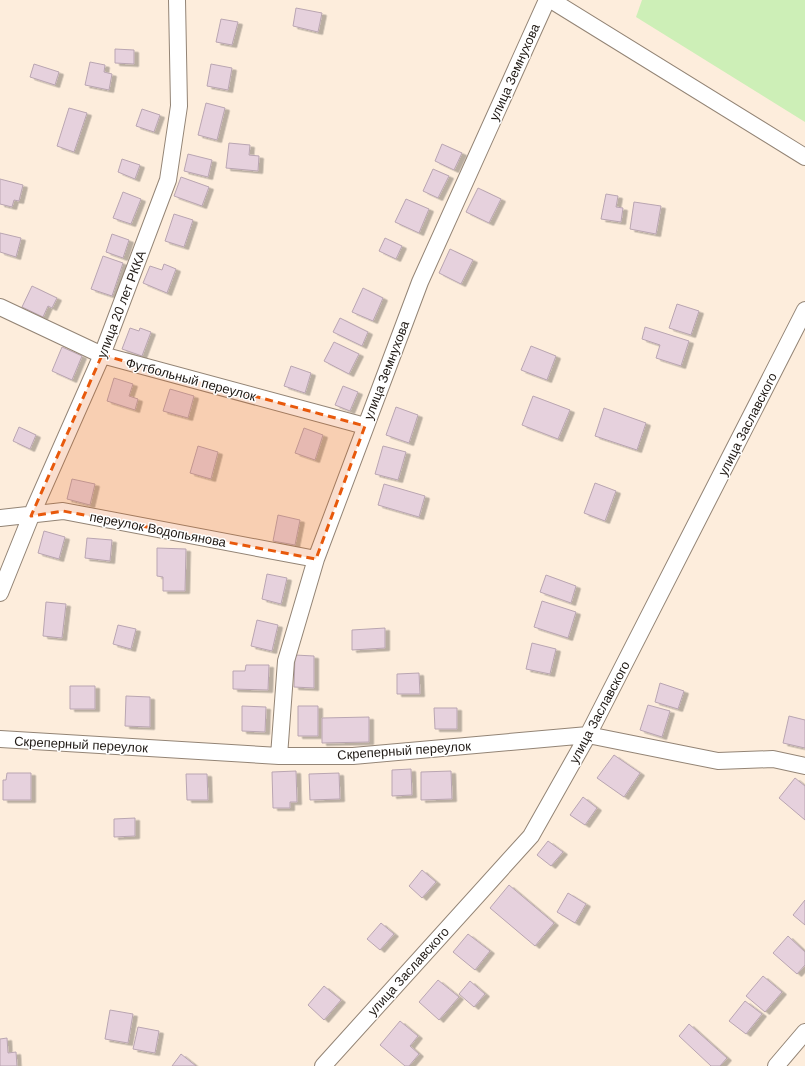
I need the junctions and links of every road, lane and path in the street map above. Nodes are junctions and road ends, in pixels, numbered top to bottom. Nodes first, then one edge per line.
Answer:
1 (177, 0) edge
2 (547, 0) edge
3 (551, 0) edge
4 (805, 157) edge
5 (0, 307) edge
6 (805, 310) edge
7 (102, 355) junction
8 (365, 426) junction
9 (31, 516) junction
10 (0, 518) edge
11 (316, 559) junction
12 (0, 593) edge
13 (588, 735) junction
14 (0, 739) edge
15 (279, 756) junction
16 (805, 766) edge
17 (805, 1032) edge
18 (323, 1066) edge
19 (776, 1066) edge

1 - 7 street, улица 20 лет РККА
2 - 8 street, улица Земнухова
3 - 4 street
5 - 7 street, Футбольный переулок
6 - 13 street, улица Заславского
7 - 8 street, Футбольный переулок
7 - 9 street, улица 20 лет РККА
8 - 11 street, улица Земнухова
9 - 10 street, переулок Водопьянова
9 - 11 street, переулок Водопьянова
9 - 12 street, улица 20 лет РККА
11 - 15 street, улица Земнухова
13 - 15 street, Скреперный переулок
13 - 16 street, Скреперный переулок
13 - 18 street, улица Заславского
14 - 15 street, Скреперный переулок
17 - 19 street

